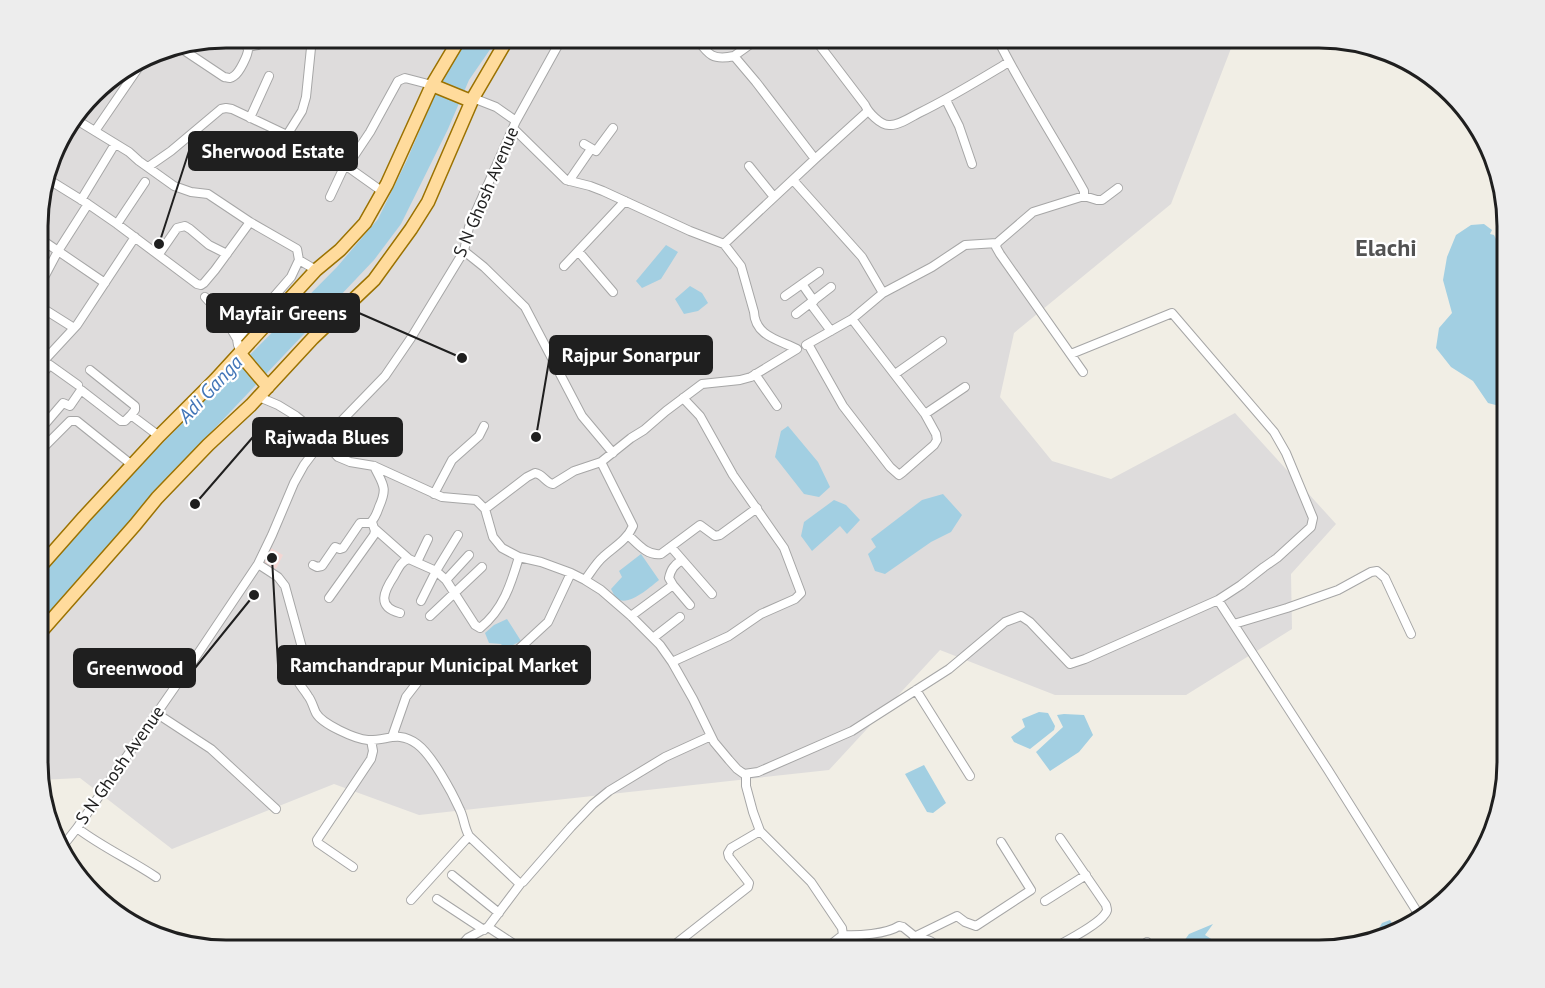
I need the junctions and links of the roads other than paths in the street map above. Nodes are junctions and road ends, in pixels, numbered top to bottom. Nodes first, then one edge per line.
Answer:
1 (247, 48) edge
2 (311, 48) edge
3 (455, 48) edge
4 (501, 48) edge
5 (557, 48) edge
6 (704, 48) edge
7 (745, 48) edge
8 (822, 48) edge
9 (1003, 48) edge
10 (187, 52) edge
11 (734, 56) junction
12 (1009, 62) junction
13 (134, 74) edge
14 (269, 76) dead end
15 (436, 86) junction
16 (468, 98) junction
17 (946, 100) junction
18 (868, 111) junction
19 (250, 117) junction
20 (81, 123) edge
21 (515, 124) junction
22 (613, 128) dead end
23 (95, 131) junction
24 (287, 135) junction
25 (116, 144) junction
26 (584, 144) dead end
27 (591, 149) junction
28 (815, 159) junction
29 (972, 164) dead end
30 (345, 165) junction
31 (749, 166) dead end
32 (148, 167) junction
33 (794, 180) junction
34 (569, 181) junction
35 (145, 182) dead end
36 (53, 183) edge
37 (1118, 188) dead end
38 (383, 192) junction
39 (1084, 196) junction
40 (330, 197) dead end
41 (774, 197) junction
42 (625, 201) junction
43 (84, 202) junction
44 (250, 222) junction
45 (117, 224) junction
46 (135, 237) junction
47 (997, 243) junction
48 (48, 244) edge
49 (724, 244) junction
50 (58, 251) junction
51 (464, 251) junction
52 (578, 251) junction
53 (159, 254) junction
54 (227, 254) junction
55 (299, 260) junction
56 (564, 266) dead end
57 (48, 270) edge
58 (316, 270) junction
59 (819, 272) dead end
60 (105, 283) junction
61 (802, 284) junction
62 (831, 287) dead end
63 (613, 292) dead end
64 (883, 293) junction
65 (785, 296) dead end
66 (206, 297) dead end
67 (812, 302) junction
68 (48, 312) edge
69 (796, 314) dead end
70 (852, 319) junction
71 (74, 328) junction
72 (831, 332) junction
73 (237, 339) junction
74 (942, 341) dead end
75 (808, 344) junction
76 (797, 349) junction
77 (240, 353) junction
78 (1071, 354) junction
79 (48, 356) edge
80 (48, 367) edge
81 (90, 370) dead end
82 (1083, 372) dead end
83 (755, 374) junction
84 (895, 374) junction
85 (78, 386) dead end
86 (965, 387) dead end
87 (263, 392) junction
88 (683, 398) junction
89 (777, 406) dead end
90 (925, 414) junction
91 (131, 415) junction
92 (48, 421) edge
93 (484, 426) dead end
94 (159, 436) junction
95 (322, 441) junction
96 (48, 443) edge
97 (613, 453) junction
98 (601, 462) junction
99 (132, 465) junction
100 (374, 466) junction
101 (434, 494) junction
102 (757, 508) junction
103 (485, 509) junction
104 (374, 525) junction
105 (458, 535) dead end
106 (628, 536) junction
107 (428, 539) dead end
108 (671, 547) junction
109 (469, 555) dead end
110 (519, 557) junction
111 (48, 558) edge
112 (409, 559) junction
113 (682, 560) junction
114 (417, 562) junction
115 (258, 564) junction
116 (313, 565) dead end
117 (482, 567) dead end
118 (436, 571) junction
119 (571, 573) junction
120 (446, 580) junction
121 (585, 580) junction
122 (672, 585) junction
123 (454, 592) junction
124 (712, 594) dead end
125 (329, 598) dead end
126 (1218, 600) junction
127 (421, 601) dead end
128 (690, 605) dead end
129 (399, 613) dead end
130 (430, 616) dead end
131 (631, 616) junction
132 (680, 617) dead end
133 (48, 624) edge
134 (1234, 624) junction
135 (1411, 634) dead end
136 (653, 638) junction
137 (510, 657) dead end
138 (672, 663) junction
139 (423, 675) dead end
140 (916, 690) junction
141 (156, 713) junction
142 (711, 736) junction
143 (392, 737) junction
144 (371, 740) junction
145 (746, 774) junction
146 (970, 776) dead end
147 (276, 809) dead end
148 (77, 828) junction
149 (760, 831) junction
150 (469, 836) junction
151 (1060, 838) dead end
152 (66, 842) edge
153 (1001, 842) dead end
154 (353, 867) dead end
155 (452, 875) dead end
156 (1086, 875) junction
157 (156, 877) dead end
158 (520, 883) junction
159 (437, 899) dead end
160 (411, 900) dead end
161 (1045, 901) dead end
162 (1416, 910) edge
163 (499, 912) junction
164 (486, 929) junction
165 (843, 935) junction
166 (914, 937) junction
167 (466, 940) edge
168 (505, 940) edge
169 (681, 940) edge
170 (837, 940) edge
171 (928, 940) edge
172 (1072, 940) edge

1 - 10 street
2 - 24 street
3 - 15 main road
4 - 16 main road
5 - 21 street, S N Ghosh Avenue
6 - 11 street
7 - 11 street
8 - 18 street
9 - 12 street
11 - 28 street
12 - 17 street
12 - 39 street
13 - 23 street
14 - 19 street
15 - 16 main road
15 - 30 street
15 - 38 main road
16 - 21 street
16 - 87 main road
17 - 18 street
17 - 29 street
18 - 28 street
19 - 24 street
19 - 32 street
20 - 23 street
21 - 34 street
21 - 51 street, S N Ghosh Avenue
22 - 27 street
23 - 25 street
24 - 30 street
25 - 32 street
25 - 43 street
26 - 27 street
27 - 34 street
28 - 33 street
30 - 38 street
30 - 40 street
31 - 41 street
32 - 44 street
33 - 41 street
33 - 64 street
34 - 42 street
35 - 45 street
36 - 43 street
37 - 39 street
38 - 58 main road
39 - 47 street
41 - 49 street
42 - 49 street
42 - 52 street
43 - 45 street
43 - 50 street
44 - 54 street
44 - 55 street
45 - 46 street
46 - 53 street
46 - 60 street
47 - 64 street
47 - 78 street
48 - 50 street
49 - 76 street
50 - 57 street
50 - 60 street
51 - 95 street, S N Ghosh Avenue
51 - 97 street
52 - 56 street
52 - 63 street
53 - 54 street
53 - 54 street
55 - 58 street
55 - 73 street
58 - 77 main road
59 - 61 street
60 - 71 street
61 - 65 street
61 - 67 street
62 - 67 street
64 - 70 street
66 - 73 street
67 - 69 street
67 - 72 street
68 - 71 street
70 - 72 street
70 - 84 street
71 - 79 street
72 - 75 street
73 - 77 street
74 - 84 street
75 - 76 street
75 - 90 street
76 - 83 street
77 - 87 main road
77 - 94 main road
78 - 82 street
78 - 126 street
80 - 85 street
81 - 91 street
83 - 88 street
83 - 89 street
84 - 90 street
86 - 90 street
87 - 95 street
87 - 133 main road
88 - 97 street
88 - 102 street
91 - 92 street
91 - 94 street
93 - 101 street
94 - 99 main road
95 - 100 street
95 - 115 street, S N Ghosh Avenue
96 - 99 street
97 - 98 street
98 - 103 street
98 - 106 street
99 - 111 main road
100 - 101 street
100 - 104 street
101 - 103 street
102 - 108 street
102 - 138 street
103 - 110 street
104 - 112 street
104 - 116 street
104 - 125 street
105 - 118 street
106 - 108 street
106 - 121 street
107 - 114 street
108 - 113 street
109 - 120 street
110 - 119 street
110 - 123 street
112 - 114 street
112 - 129 street
113 - 122 street
113 - 124 street
114 - 118 street
115 - 141 street, S N Ghosh Avenue
115 - 144 street
117 - 123 street
118 - 120 street
118 - 127 street
119 - 121 street
119 - 137 street
120 - 123 street
121 - 131 street
122 - 128 street
122 - 131 street
123 - 130 street
126 - 134 street
126 - 140 street
131 - 136 street
132 - 136 street
134 - 135 street
134 - 162 street
136 - 138 street
138 - 142 street
139 - 143 street
140 - 145 street
140 - 146 street
141 - 147 street
141 - 148 street, S N Ghosh Avenue
142 - 145 street
142 - 158 street
143 - 144 street
143 - 150 street
144 - 154 street
145 - 149 street
148 - 152 street, S N Ghosh Avenue
148 - 157 street
149 - 165 street
149 - 169 street
150 - 158 street
150 - 160 street
151 - 156 street
153 - 166 street
155 - 163 street
156 - 161 street
156 - 172 street
158 - 163 street
159 - 164 street
163 - 164 street
164 - 167 street
164 - 168 street
165 - 166 street
165 - 170 street
166 - 171 street

